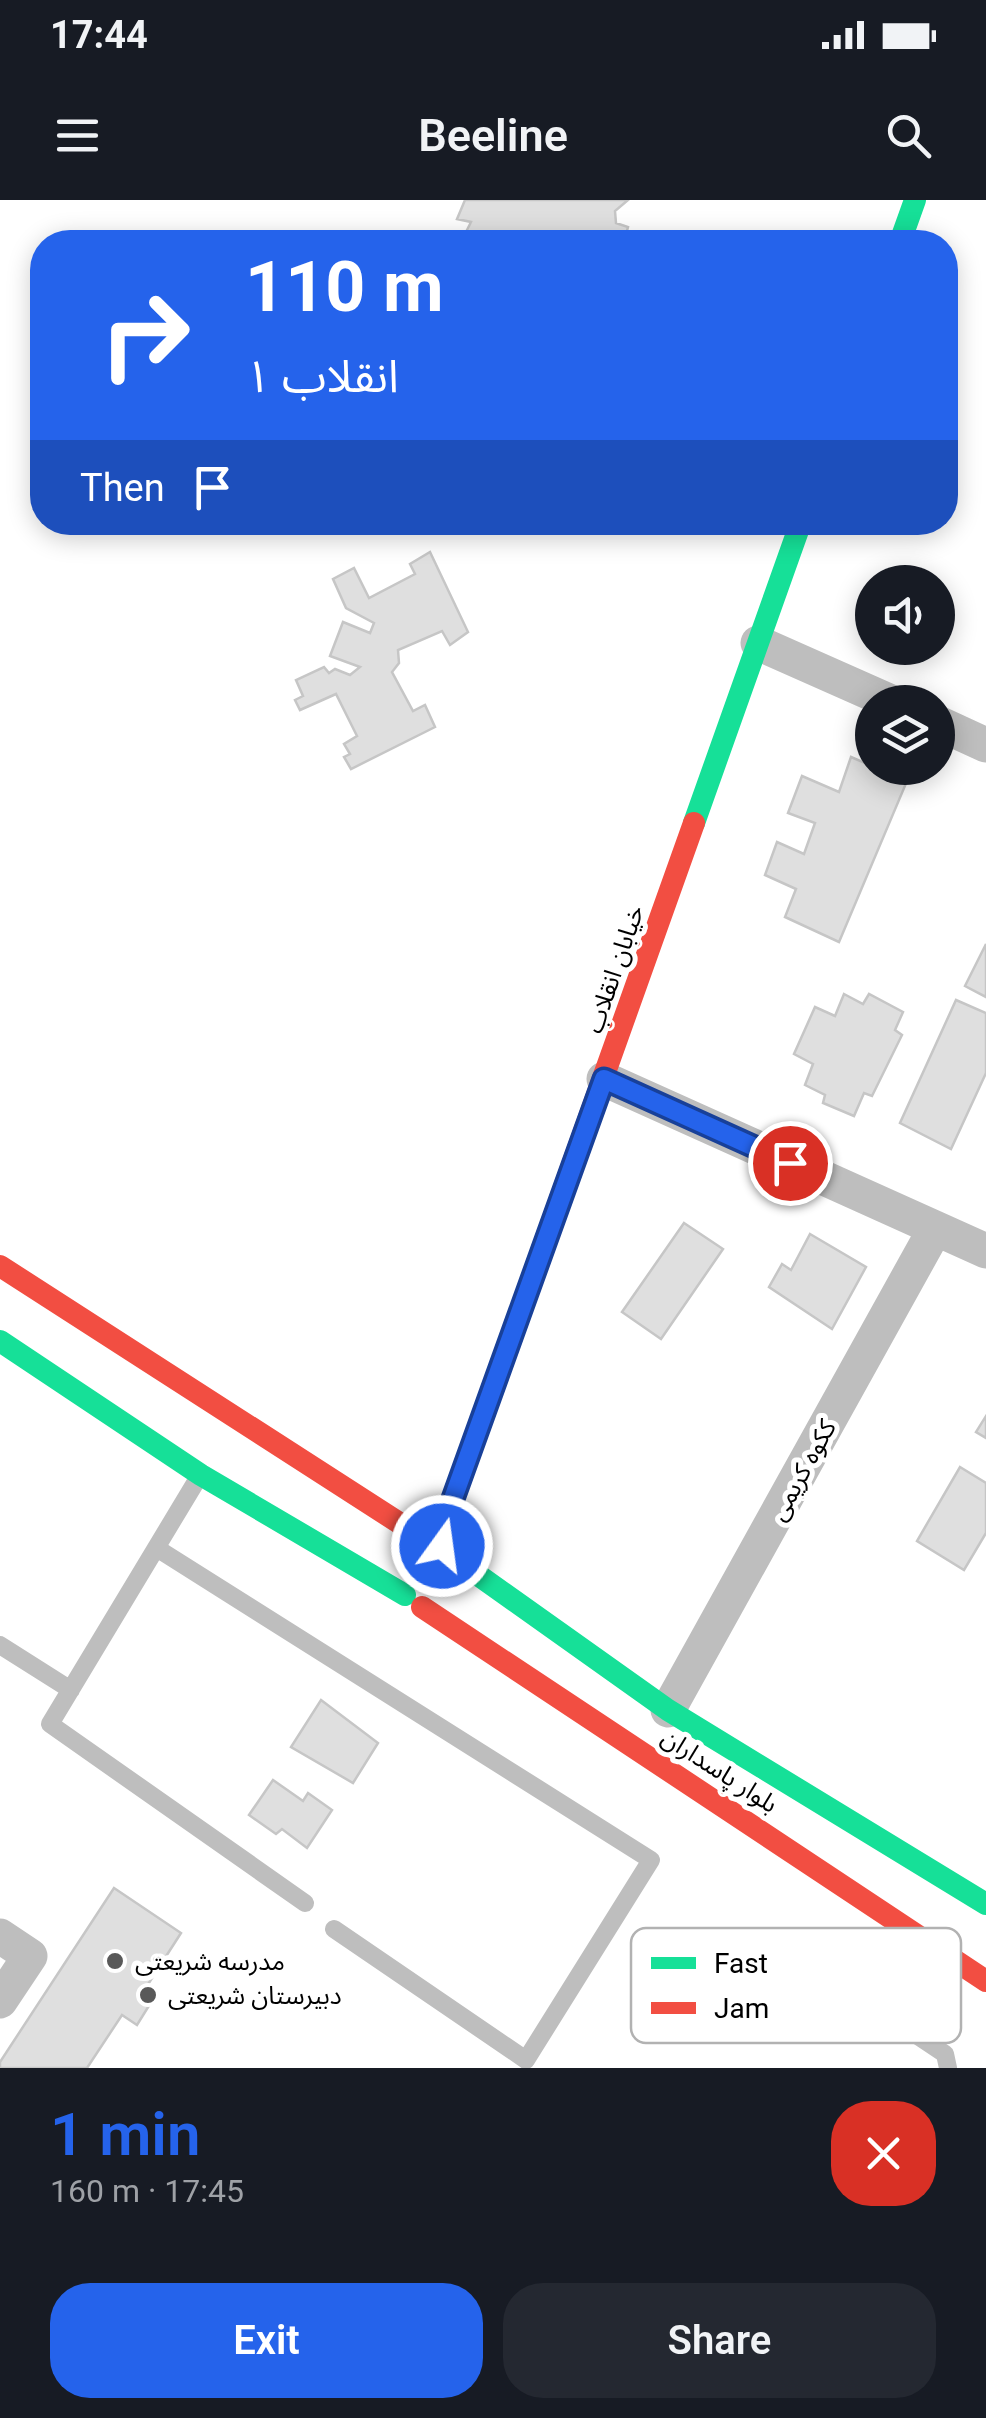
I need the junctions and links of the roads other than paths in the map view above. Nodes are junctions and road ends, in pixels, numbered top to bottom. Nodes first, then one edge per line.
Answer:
1 (915, 200) edge
2 (904, 230) edge
3 (796, 535) edge
4 (758, 643) junction
5 (855, 686) edge
6 (955, 731) edge
7 (986, 745) edge
8 (604, 1079) junction
9 (936, 1229) junction
10 (986, 1251) edge
11 (0, 1266) edge
12 (0, 1342) edge
13 (200, 1474) junction
14 (158, 1549) junction
15 (443, 1550) junction
16 (413, 1601) junction
17 (0, 1645) edge
18 (71, 1690) junction
19 (668, 1710) junction
20 (305, 1903) dead end
21 (986, 1904) edge
22 (334, 1928) dead end
23 (906, 1928) edge
24 (0, 1936) edge
25 (961, 1964) edge
26 (986, 1981) edge
27 (0, 2001) edge
28 (929, 2043) edge
29 (948, 2068) edge

1 - 2 main road
3 - 4 main road, خیابان انقلاب
4 - 5 street
4 - 8 main road, خیابان انقلاب
6 - 7 street
8 - 9 street
8 - 15 main road, خیابان انقلاب
9 - 10 street
9 - 19 street, ککوه کریمی
11 - 15 main road, بلوار پاسداران
12 - 13 main road, بلوار پاسداران
13 - 14 lane
13 - 16 main road, بلوار پاسداران
14 - 18 lane
14 - 22 lane
15 - 16 main road
15 - 16 main road
15 - 19 main road, بلوار پاسداران
16 - 23 main road, بلوار پاسداران
17 - 18 lane
18 - 20 lane
19 - 21 main road, بلوار پاسداران
24 - 27 street
25 - 26 main road, بلوار پاسداران
28 - 29 lane

